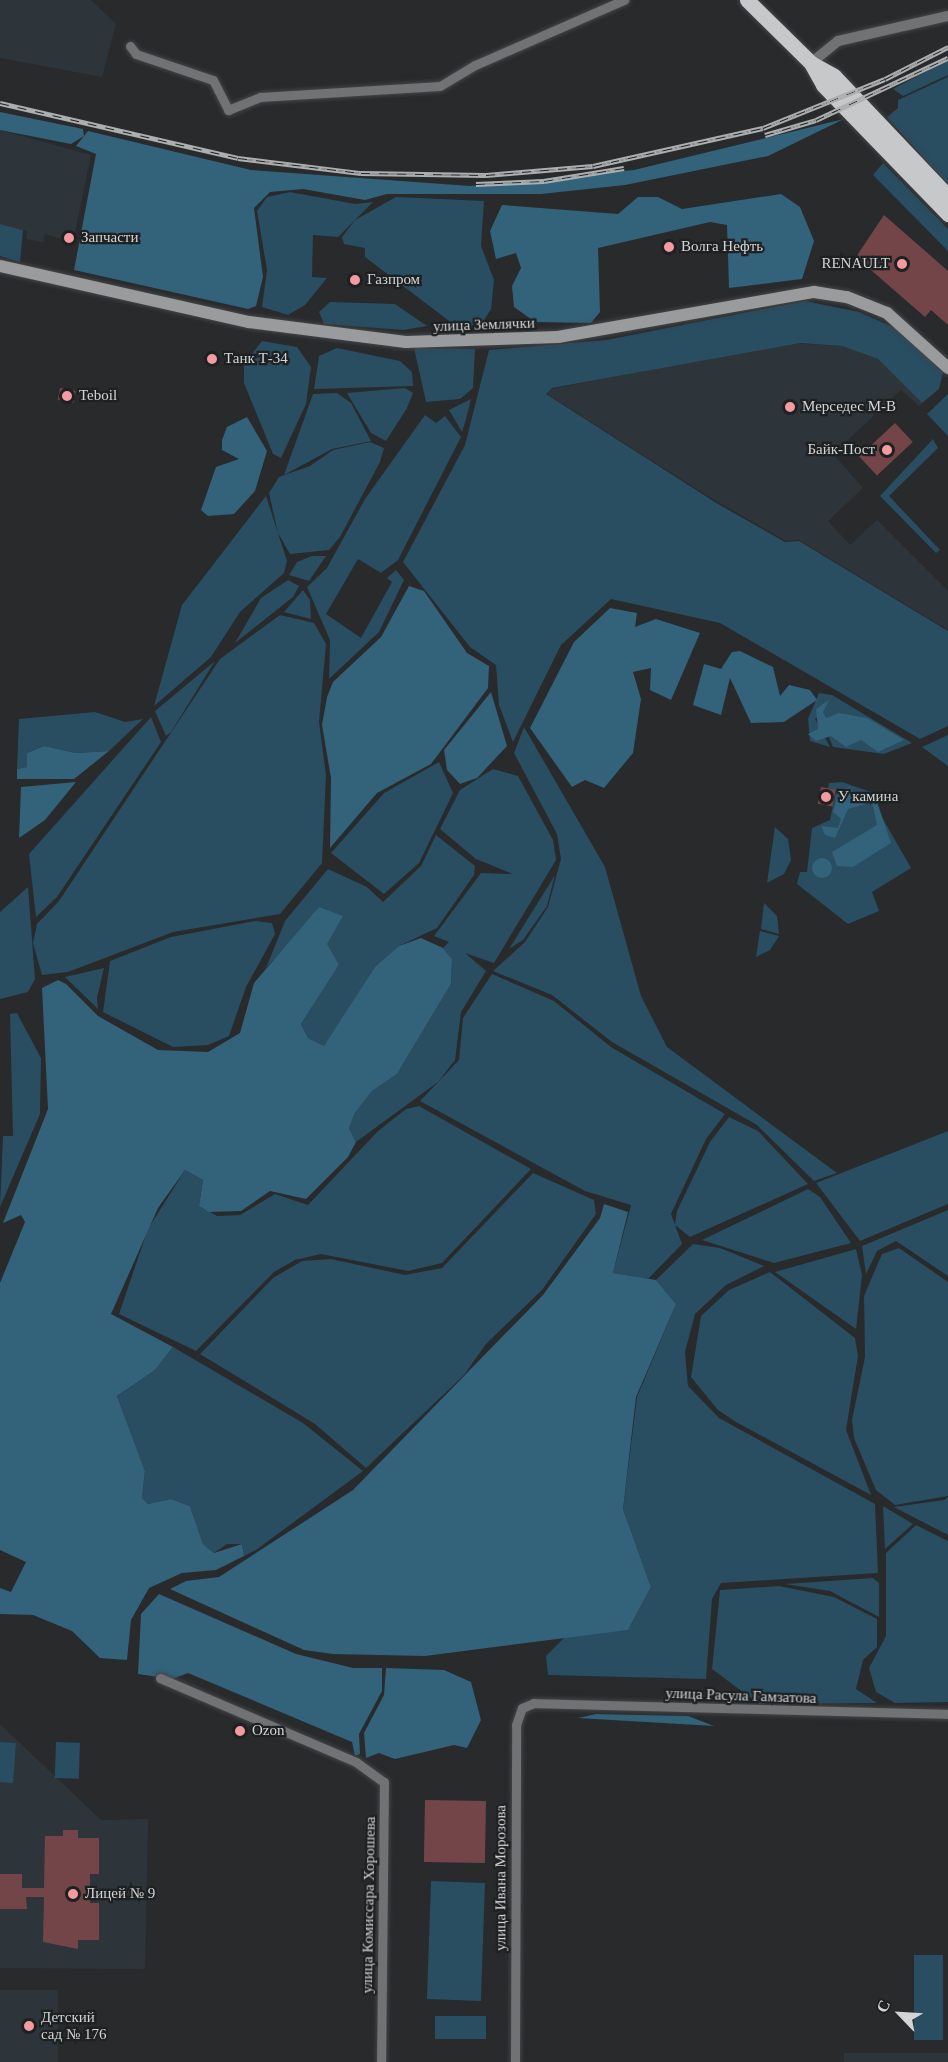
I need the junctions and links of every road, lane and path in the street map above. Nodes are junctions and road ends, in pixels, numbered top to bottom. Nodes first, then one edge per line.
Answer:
1 (624, 0) edge
2 (747, 0) edge
3 (948, 16) edge
4 (130, 46) dead end
5 (811, 63) junction
6 (948, 196) edge
7 (948, 214) edge
8 (0, 267) edge
9 (948, 368) edge
10 (160, 1678) dead end
11 (534, 1703) joint
12 (948, 1714) edge
13 (381, 2062) edge
14 (515, 2062) edge

1 - 4 street
2 - 5 highway
3 - 5 street
5 - 6 highway
5 - 7 highway
8 - 9 main road, улица Землячки
10 - 13 street, улица Комиссара Хорошева
11 - 12 street, улица Расула Гамзатова
11 - 14 street, улица Ивана Морозова

